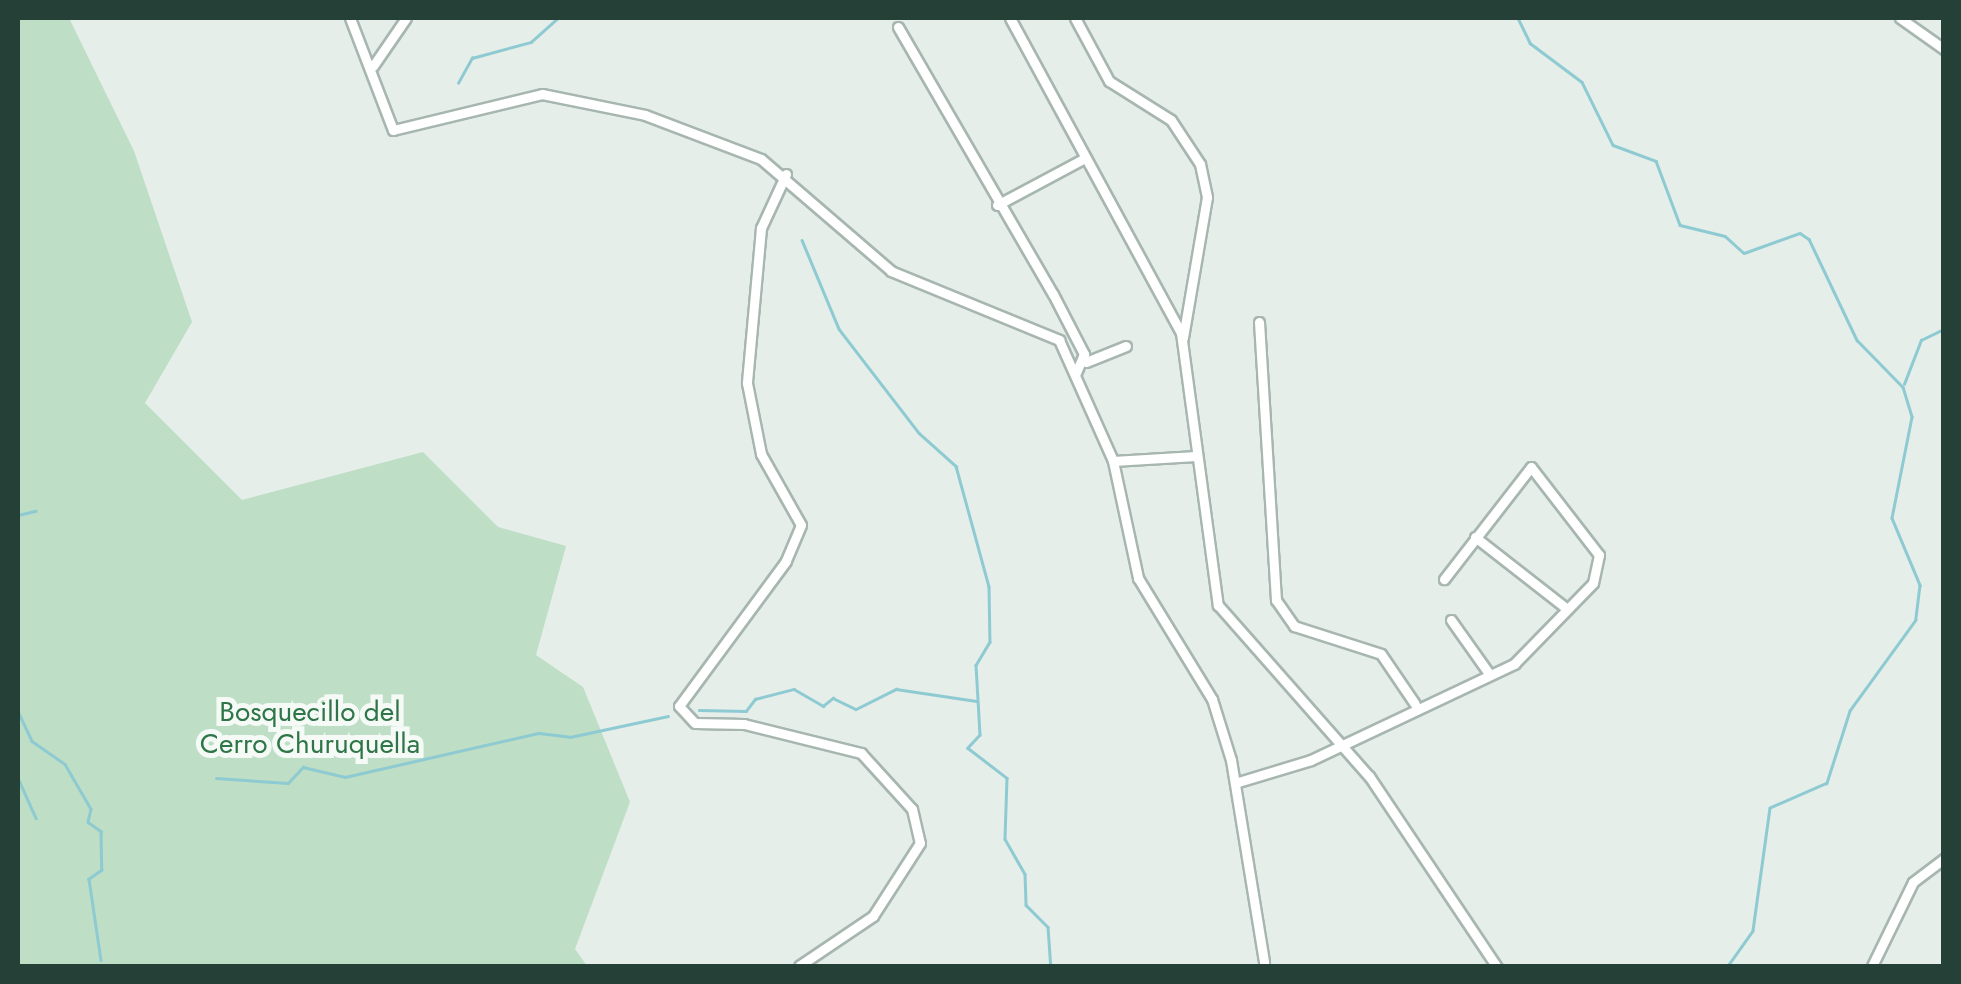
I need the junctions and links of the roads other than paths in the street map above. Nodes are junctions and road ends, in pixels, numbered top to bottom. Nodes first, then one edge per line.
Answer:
1 (350, 18) edge
2 (406, 18) edge
3 (1010, 18) edge
4 (1075, 18) edge
5 (1900, 18) edge
6 (898, 27) dead end
7 (1944, 49) edge
8 (374, 66) junction
9 (1085, 158) junction
10 (786, 174) junction
11 (997, 205) junction
12 (1259, 322) dead end
13 (1182, 341) junction
14 (1126, 346) dead end
15 (1086, 362) junction
16 (1076, 374) junction
17 (1196, 456) junction
18 (1113, 461) junction
19 (1475, 536) junction
20 (1444, 579) dead end
21 (1566, 609) junction
22 (1451, 620) dead end
23 (1490, 675) junction
24 (1415, 704) junction
25 (1342, 745) junction
26 (1235, 783) junction
27 (1944, 859) edge
28 (1264, 962) dead end
29 (799, 966) edge
30 (1496, 966) edge
31 (1872, 966) edge

1 - 8 street
2 - 8 street
3 - 9 street
4 - 13 street
5 - 7 street
6 - 11 street
8 - 10 street
9 - 11 street
9 - 13 street
10 - 16 street
10 - 29 street
11 - 15 street
12 - 24 street
13 - 17 street
14 - 15 street
15 - 16 street
16 - 18 street
17 - 18 street
17 - 25 street
18 - 26 street
19 - 20 street
19 - 21 street
19 - 21 street
21 - 23 street
22 - 23 street
23 - 24 street
24 - 25 street
25 - 26 street
25 - 30 street
26 - 28 street
27 - 31 street

